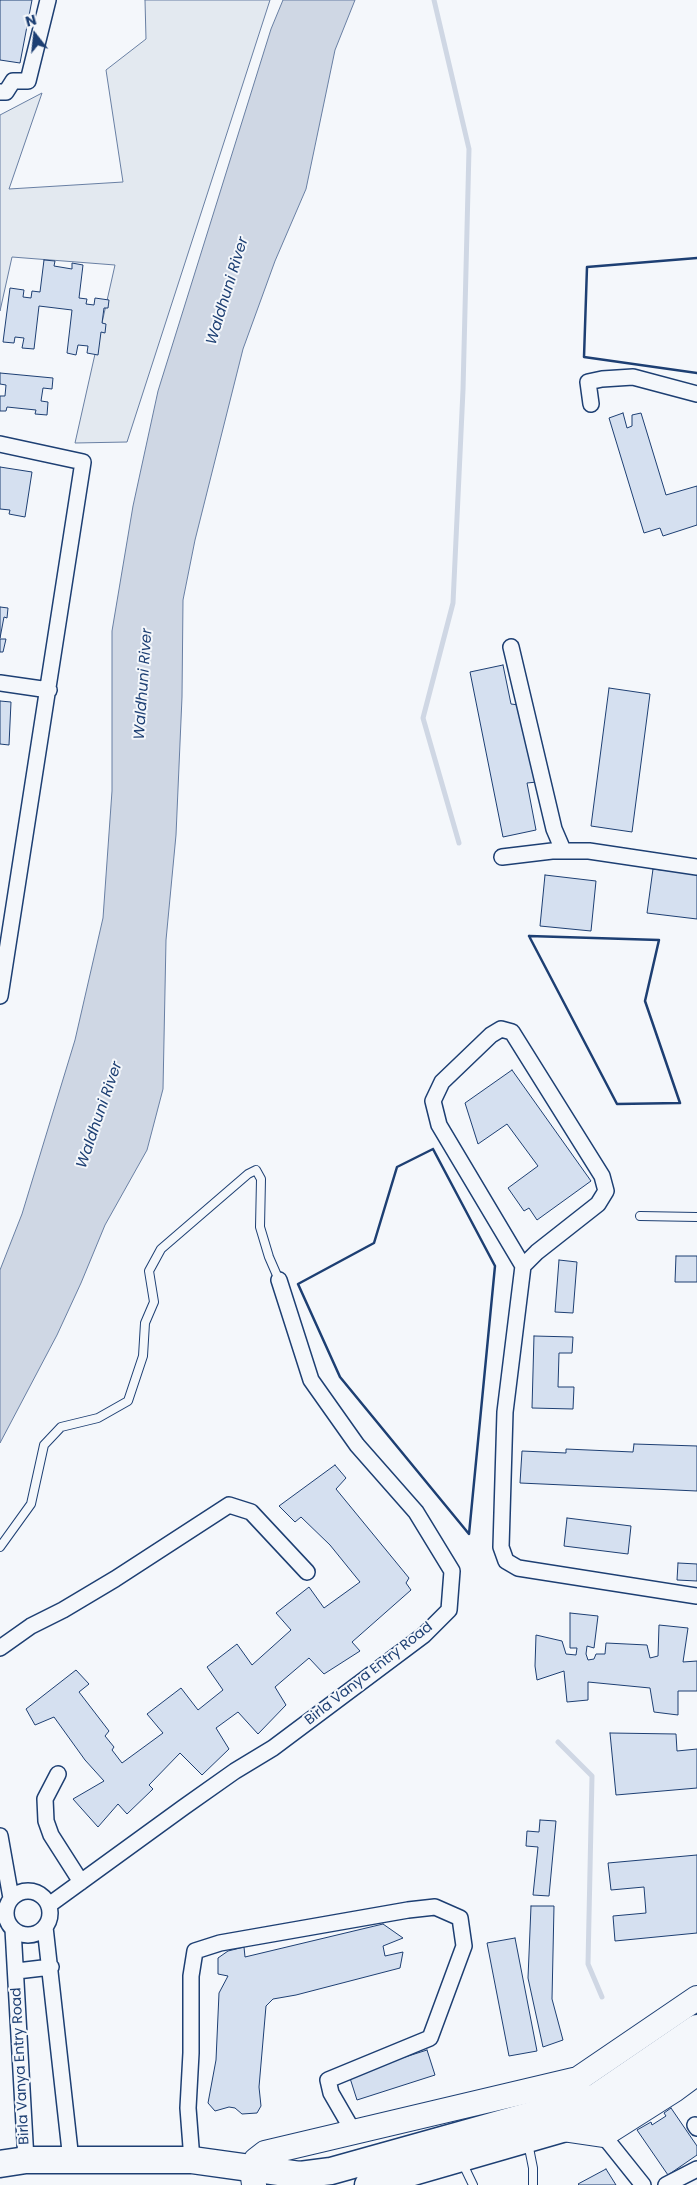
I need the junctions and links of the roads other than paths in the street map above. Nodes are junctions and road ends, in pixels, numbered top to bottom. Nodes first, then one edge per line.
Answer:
1 (48, 0) edge
2 (0, 92) edge
3 (697, 394) edge
4 (592, 404) dead end
5 (0, 444) edge
6 (511, 647) dead end
7 (0, 683) edge
8 (49, 690) junction
9 (563, 850) junction
10 (502, 857) dead end
11 (697, 867) edge
12 (0, 996) edge
13 (640, 1216) dead end
14 (697, 1217) edge
15 (523, 1266) junction
16 (280, 1280) joint
17 (0, 1547) edge
18 (307, 1572) dead end
19 (697, 1596) edge
20 (0, 1648) edge
21 (58, 1774) dead end
22 (0, 1836) edge
23 (81, 1882) junction
24 (49, 1905) junction
25 (8, 1913) edge
26 (45, 1927) junction
27 (51, 1967) junction
28 (17, 1971) junction
29 (697, 1998) edge
30 (697, 2028) edge
31 (697, 2051) edge
32 (697, 2073) edge
33 (601, 2115) junction
34 (353, 2131) junction
35 (528, 2139) junction
36 (460, 2158) junction
37 (26, 2160) junction
38 (70, 2160) junction
39 (192, 2160) junction
40 (0, 2164) edge
41 (697, 2169) edge
42 (253, 2176) edge
43 (368, 2185) edge
44 (473, 2185) edge
45 (533, 2185) edge
46 (643, 2185) edge
47 (666, 2185) edge

1 - 2 street
3 - 4 street
5 - 8 street
6 - 9 street
7 - 8 street
8 - 12 street
9 - 10 street
9 - 11 street
13 - 14 lane
15 - 15 street
15 - 19 street
16 - 17 lane
16 - 23 street, Birla Vanya Entry Road
18 - 20 street
21 - 23 street
22 - 25 street, Birla Vanya Entry Road
23 - 24 street, Birla Vanya Entry Road
24 - 25 street
24 - 26 street
25 - 26 street
25 - 28 street, Birla Vanya Entry Road
26 - 27 street
27 - 28 street, Birla Vanya Entry Road
27 - 38 street
28 - 37 street, Birla Vanya Entry Road
29 - 34 main road
30 - 33 highway
31 - 33 highway
32 - 33 main road
33 - 35 highway
33 - 42 highway
33 - 46 street
34 - 39 street
34 - 42 main road
35 - 36 highway
35 - 45 lane
36 - 43 highway
36 - 44 lane
37 - 38 highway
37 - 40 highway
38 - 39 highway
39 - 42 highway
41 - 47 street

